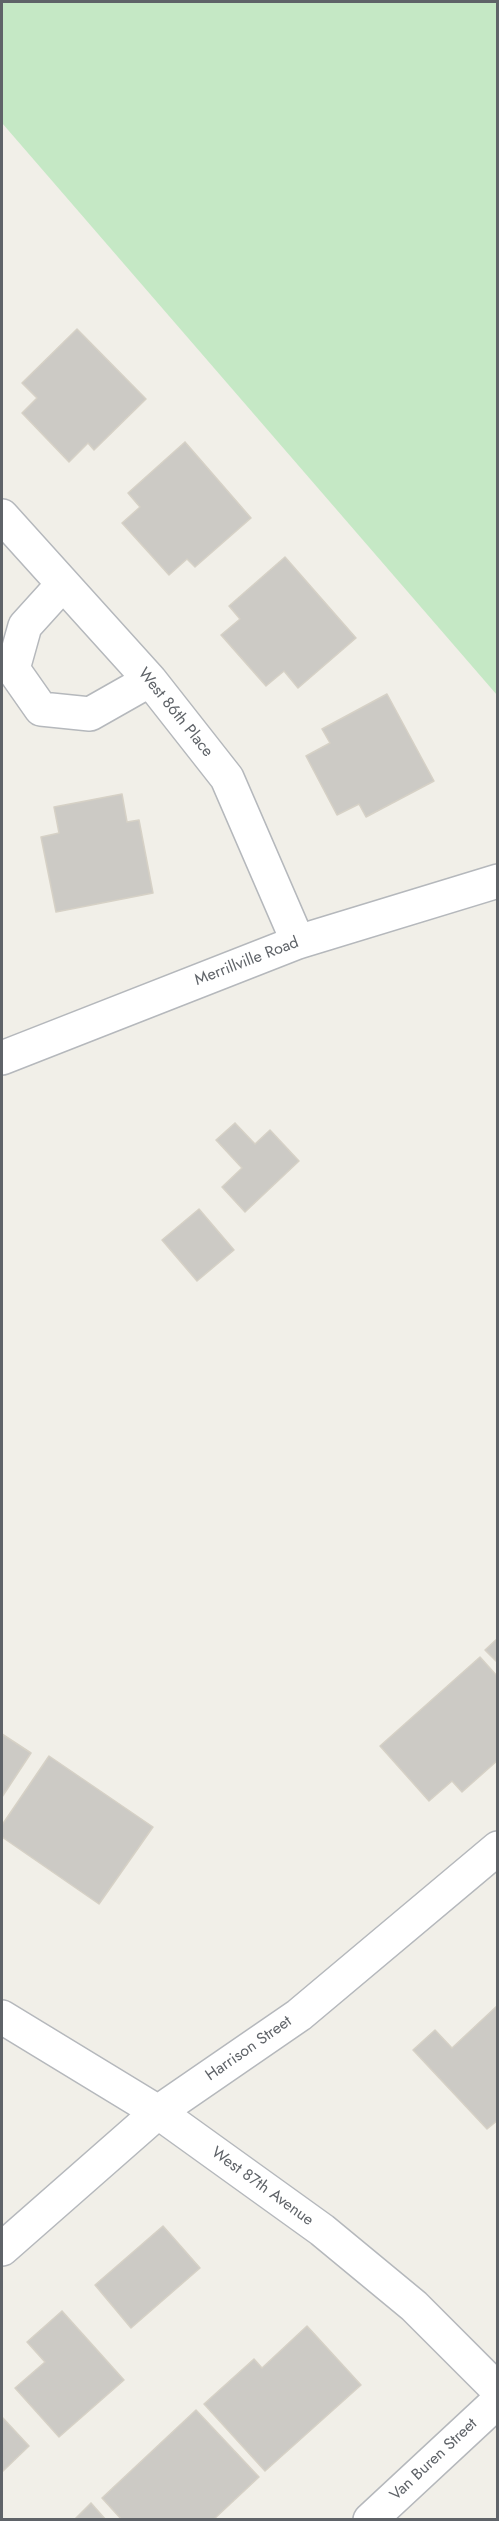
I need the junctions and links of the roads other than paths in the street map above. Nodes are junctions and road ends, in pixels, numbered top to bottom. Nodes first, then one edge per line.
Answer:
1 (2, 516) edge
2 (63, 584) junction
3 (150, 680) junction
4 (498, 880) edge
5 (298, 942) junction
6 (2, 1058) edge
7 (498, 1848) edge
8 (2, 2018) edge
9 (158, 2112) junction
10 (2, 2249) edge
11 (498, 2390) edge
12 (498, 2401) edge
13 (370, 2520) edge

1 - 2 street, West 86th Place
2 - 3 street, West 86th Place
2 - 3 street
3 - 5 street, West 86th Place
4 - 5 street, Merrillville Road
5 - 6 street, Merrillville Road
7 - 9 street, Harrison Street
8 - 9 street, West 87th Avenue
9 - 10 street, Harrison Street
9 - 11 street, West 87th Avenue
12 - 13 street, Van Buren Street

